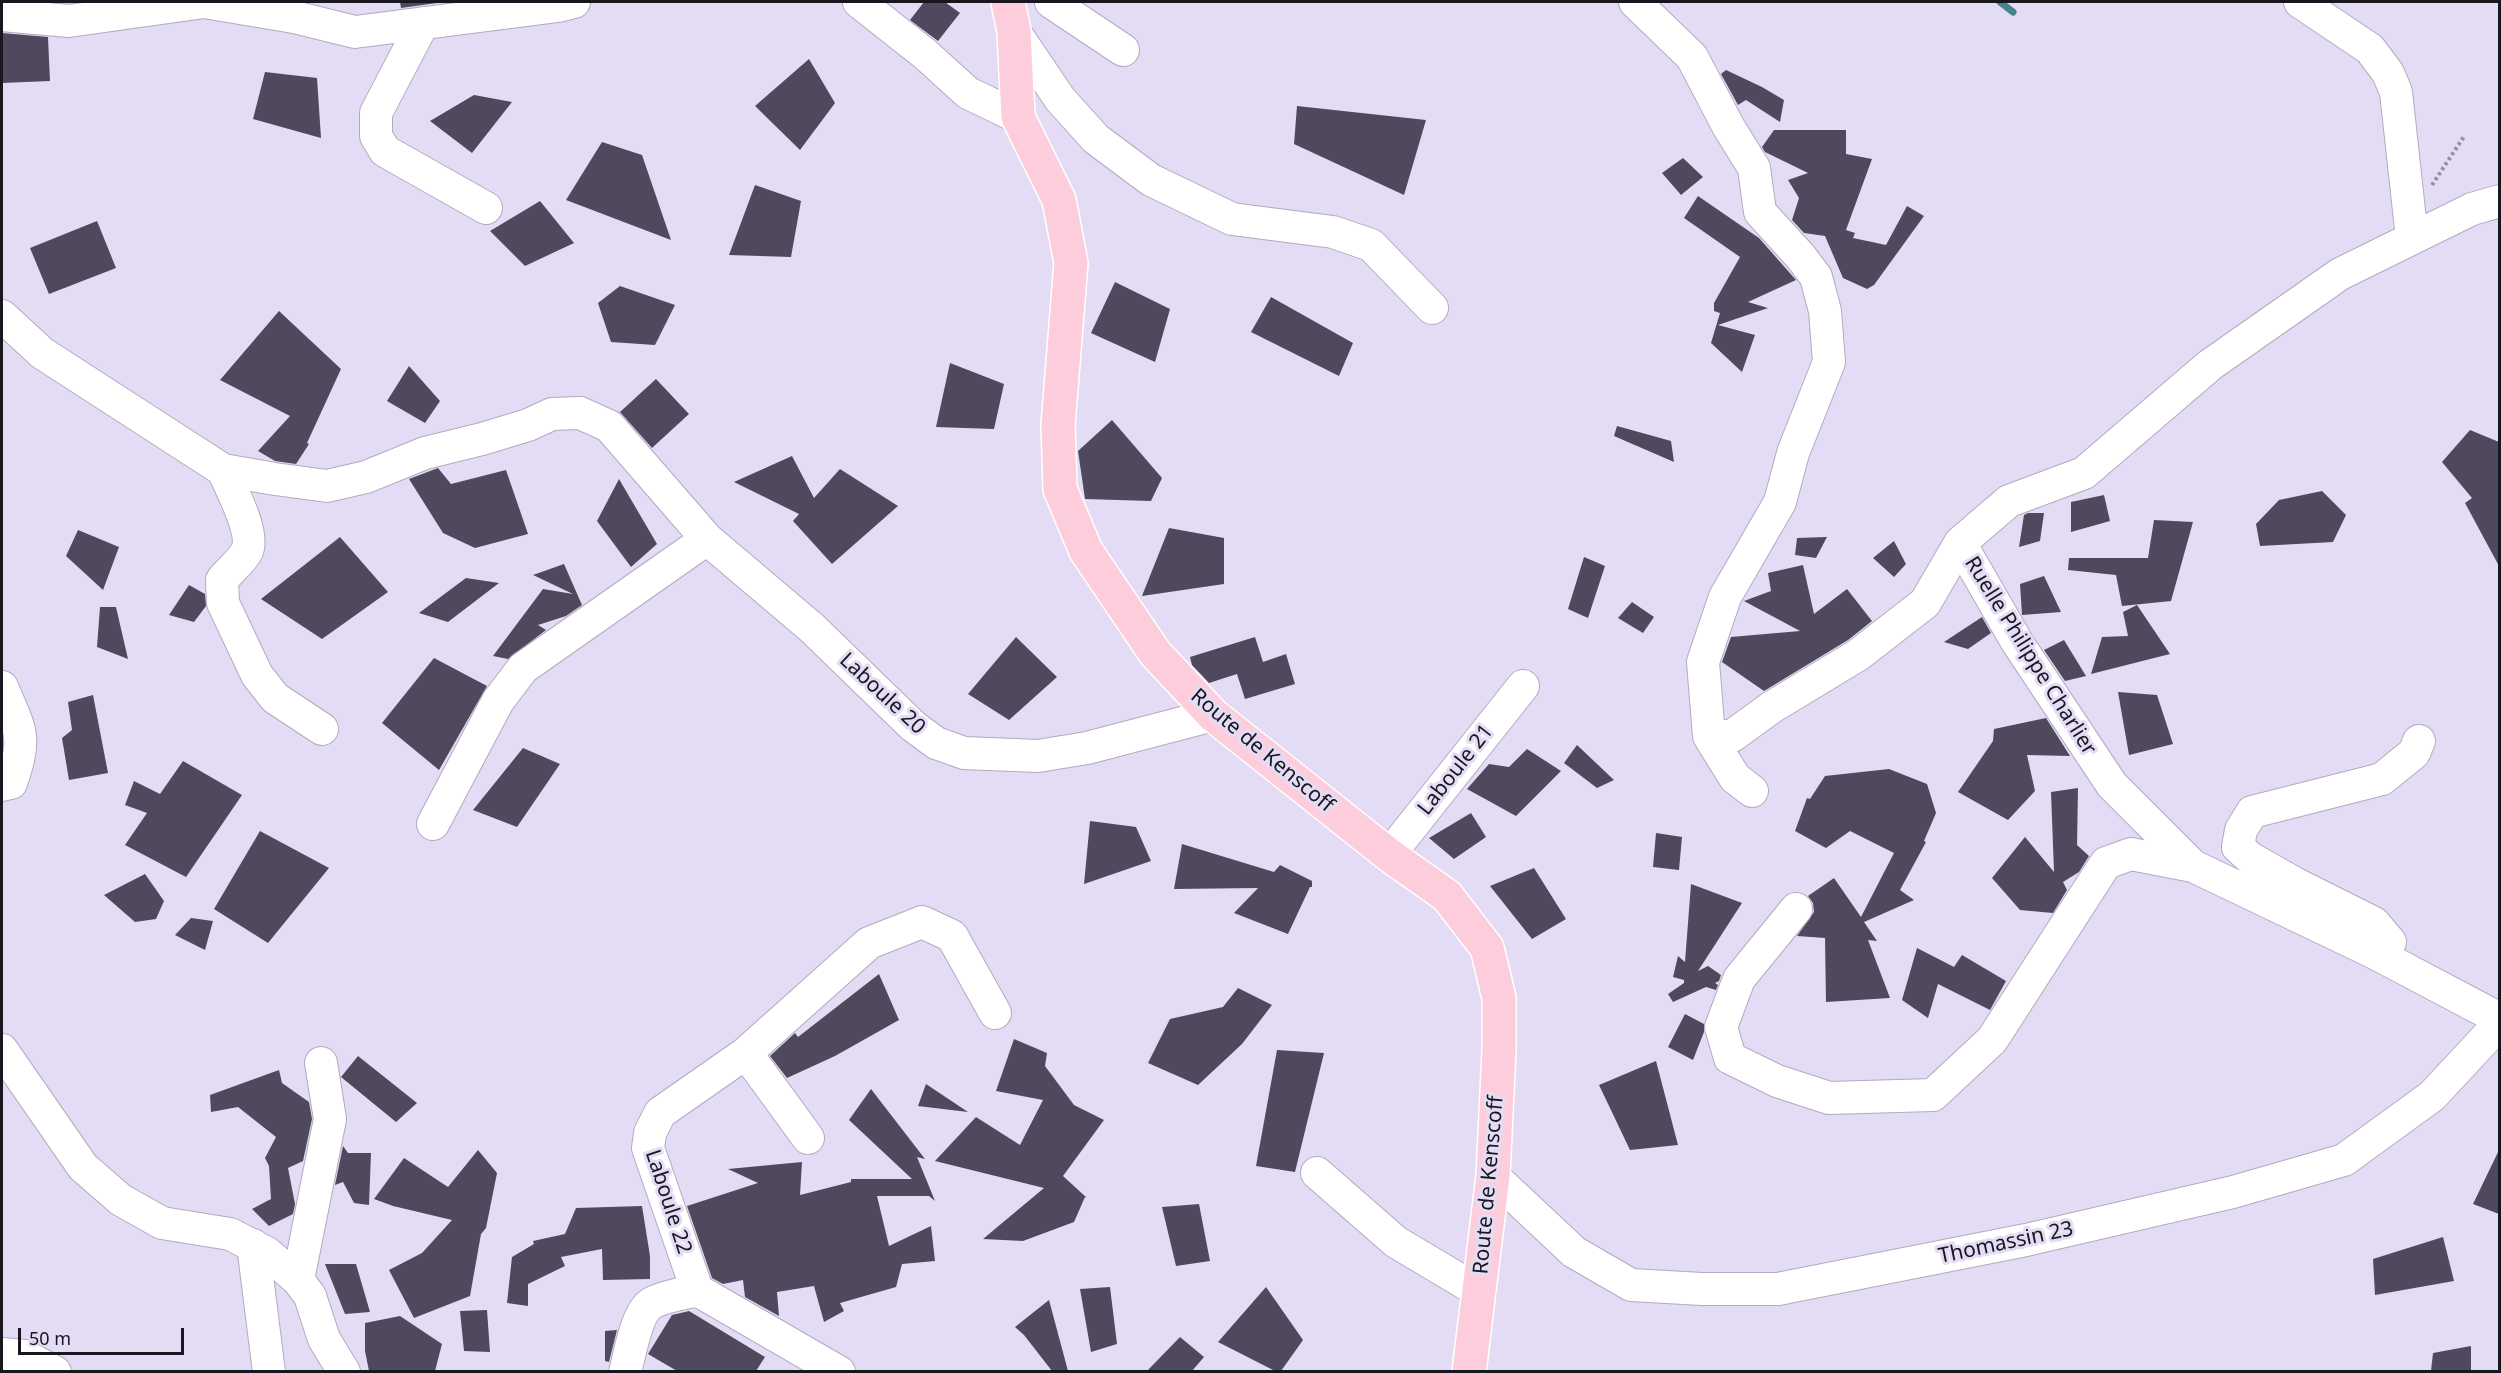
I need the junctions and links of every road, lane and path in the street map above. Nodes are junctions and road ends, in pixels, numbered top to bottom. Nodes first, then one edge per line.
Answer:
1 (574, 2) edge
2 (859, 2) edge
3 (1051, 2) edge
4 (1635, 2) edge
5 (2300, 2) edge
6 (2, 15) edge
7 (1011, 16) edge
8 (423, 23) junction
9 (1123, 50) dead end
10 (1018, 117) junction
11 (2465, 135) dead end
12 (2499, 201) edge
13 (486, 208) dead end
14 (2410, 229) junction
15 (1432, 308) dead end
16 (2, 316) edge
17 (223, 470) junction
18 (707, 539) junction
19 (1960, 543) junction
20 (1522, 686) dead end
21 (2, 687) edge
22 (1213, 715) junction
23 (322, 729) dead end
24 (1709, 736) junction
25 (2420, 741) dead end
26 (2, 785) edge
27 (1752, 791) dead end
28 (433, 824) dead end
29 (1389, 855) junction
30 (2193, 866) junction
31 (1796, 909) dead end
32 (2390, 942) dead end
33 (995, 1013) dead end
34 (2499, 1021) edge
35 (2, 1050) edge
36 (746, 1053) junction
37 (321, 1063) dead end
38 (808, 1138) dead end
39 (1317, 1173) dead end
40 (1493, 1176) junction
41 (253, 1245) junction
42 (298, 1280) junction
43 (697, 1290) junction
44 (1480, 1292) junction
45 (2, 1354) edge
46 (55, 1371) edge
47 (269, 1371) edge
48 (344, 1371) edge
49 (625, 1371) edge
50 (839, 1371) edge
51 (1469, 1371) edge

1 - 8 street
2 - 10 street
3 - 9 street
4 - 24 street
5 - 14 street
6 - 8 street
7 - 10 main road, Route de Kenscoff
7 - 15 street
8 - 13 street
10 - 22 main road, Route de Kenscoff
11 - 14 path
12 - 14 street, Ruelle Philippe Charlier
14 - 19 street, Ruelle Philippe Charlier
16 - 17 street
17 - 18 street, Laboule 20
17 - 23 street
18 - 22 street, Laboule 20
18 - 28 street
19 - 24 street
19 - 30 street, Ruelle Philippe Charlier
20 - 29 street, Laboule 21
21 - 26 street
22 - 29 main road, Route de Kenscoff
24 - 27 street
25 - 32 street
29 - 40 main road, Route de Kenscoff
30 - 31 street
30 - 34 street, Ruelle Philippe Charlier
33 - 36 street, Laboule 22
34 - 40 street, Thomassin 23
35 - 41 street
36 - 38 street
36 - 43 street, Laboule 22
37 - 42 street
39 - 44 street
40 - 44 main road, Route de Kenscoff
41 - 42 street
41 - 47 street
42 - 48 street
43 - 49 street
43 - 50 street
44 - 51 main road, Route de Kenscoff
45 - 46 street

